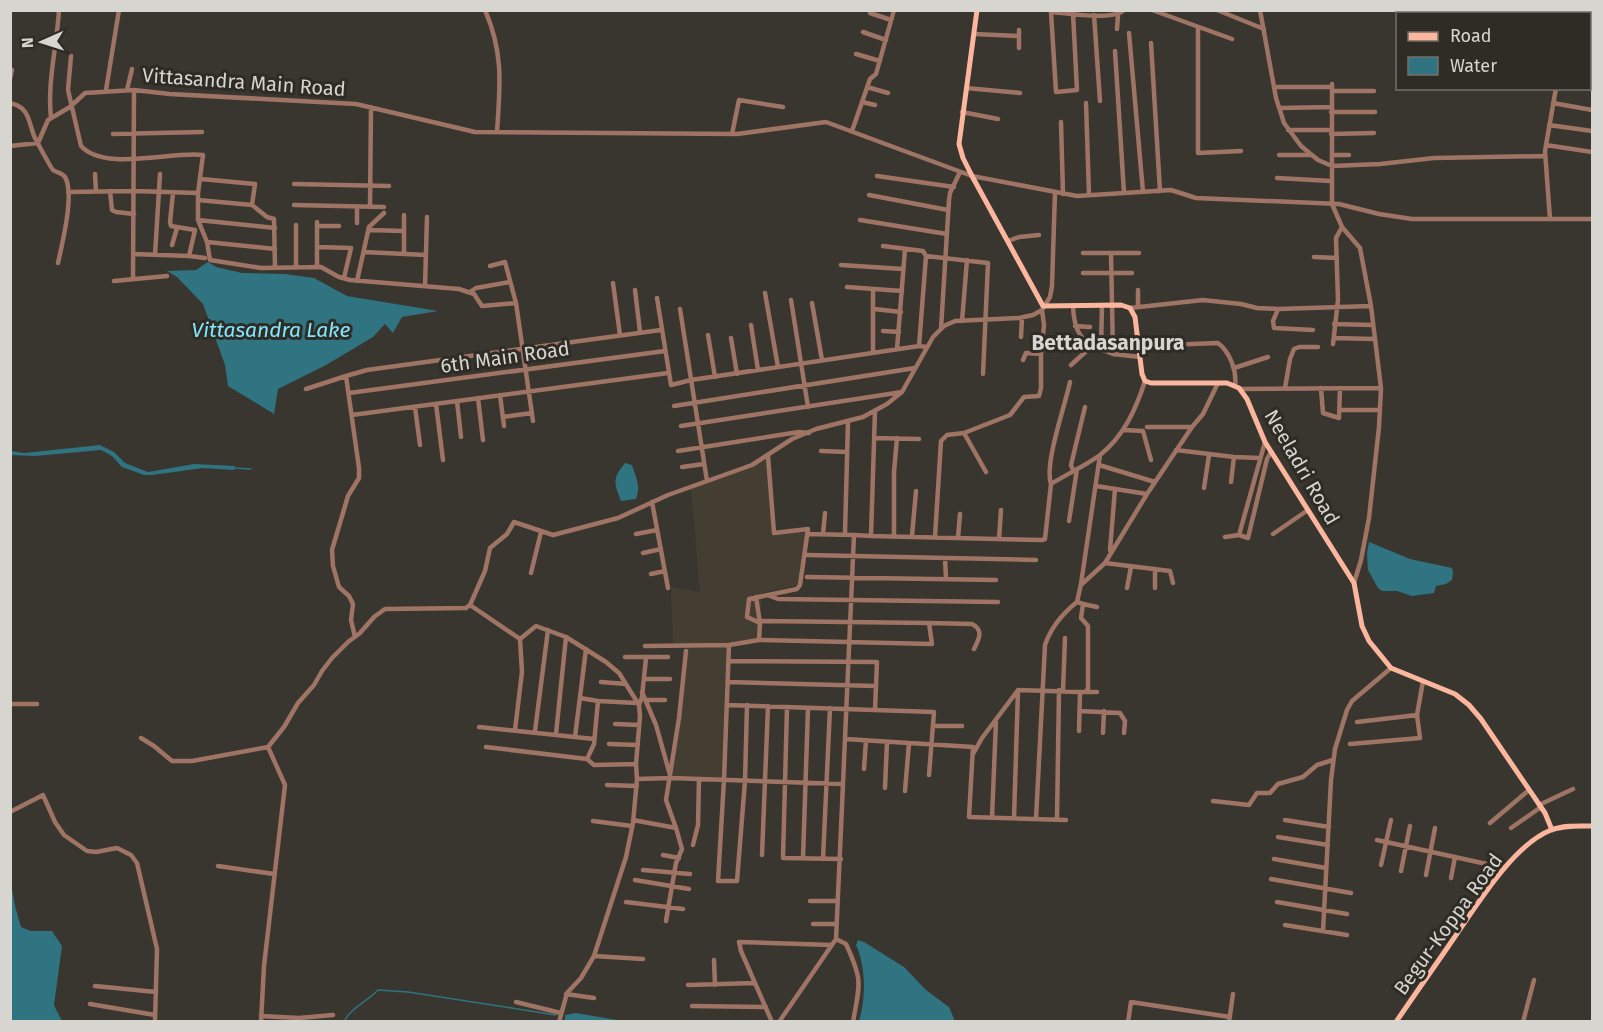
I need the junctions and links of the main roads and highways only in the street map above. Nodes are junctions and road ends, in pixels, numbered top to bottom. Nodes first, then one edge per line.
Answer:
1 (977, 10) edge
2 (1593, 826) edge
3 (1552, 830) junction
4 (1396, 1022) edge

1 - 3 main road, Neeladri Road
2 - 3 main road, Begur-Koppa Road
3 - 4 main road, Begur-Koppa Road

